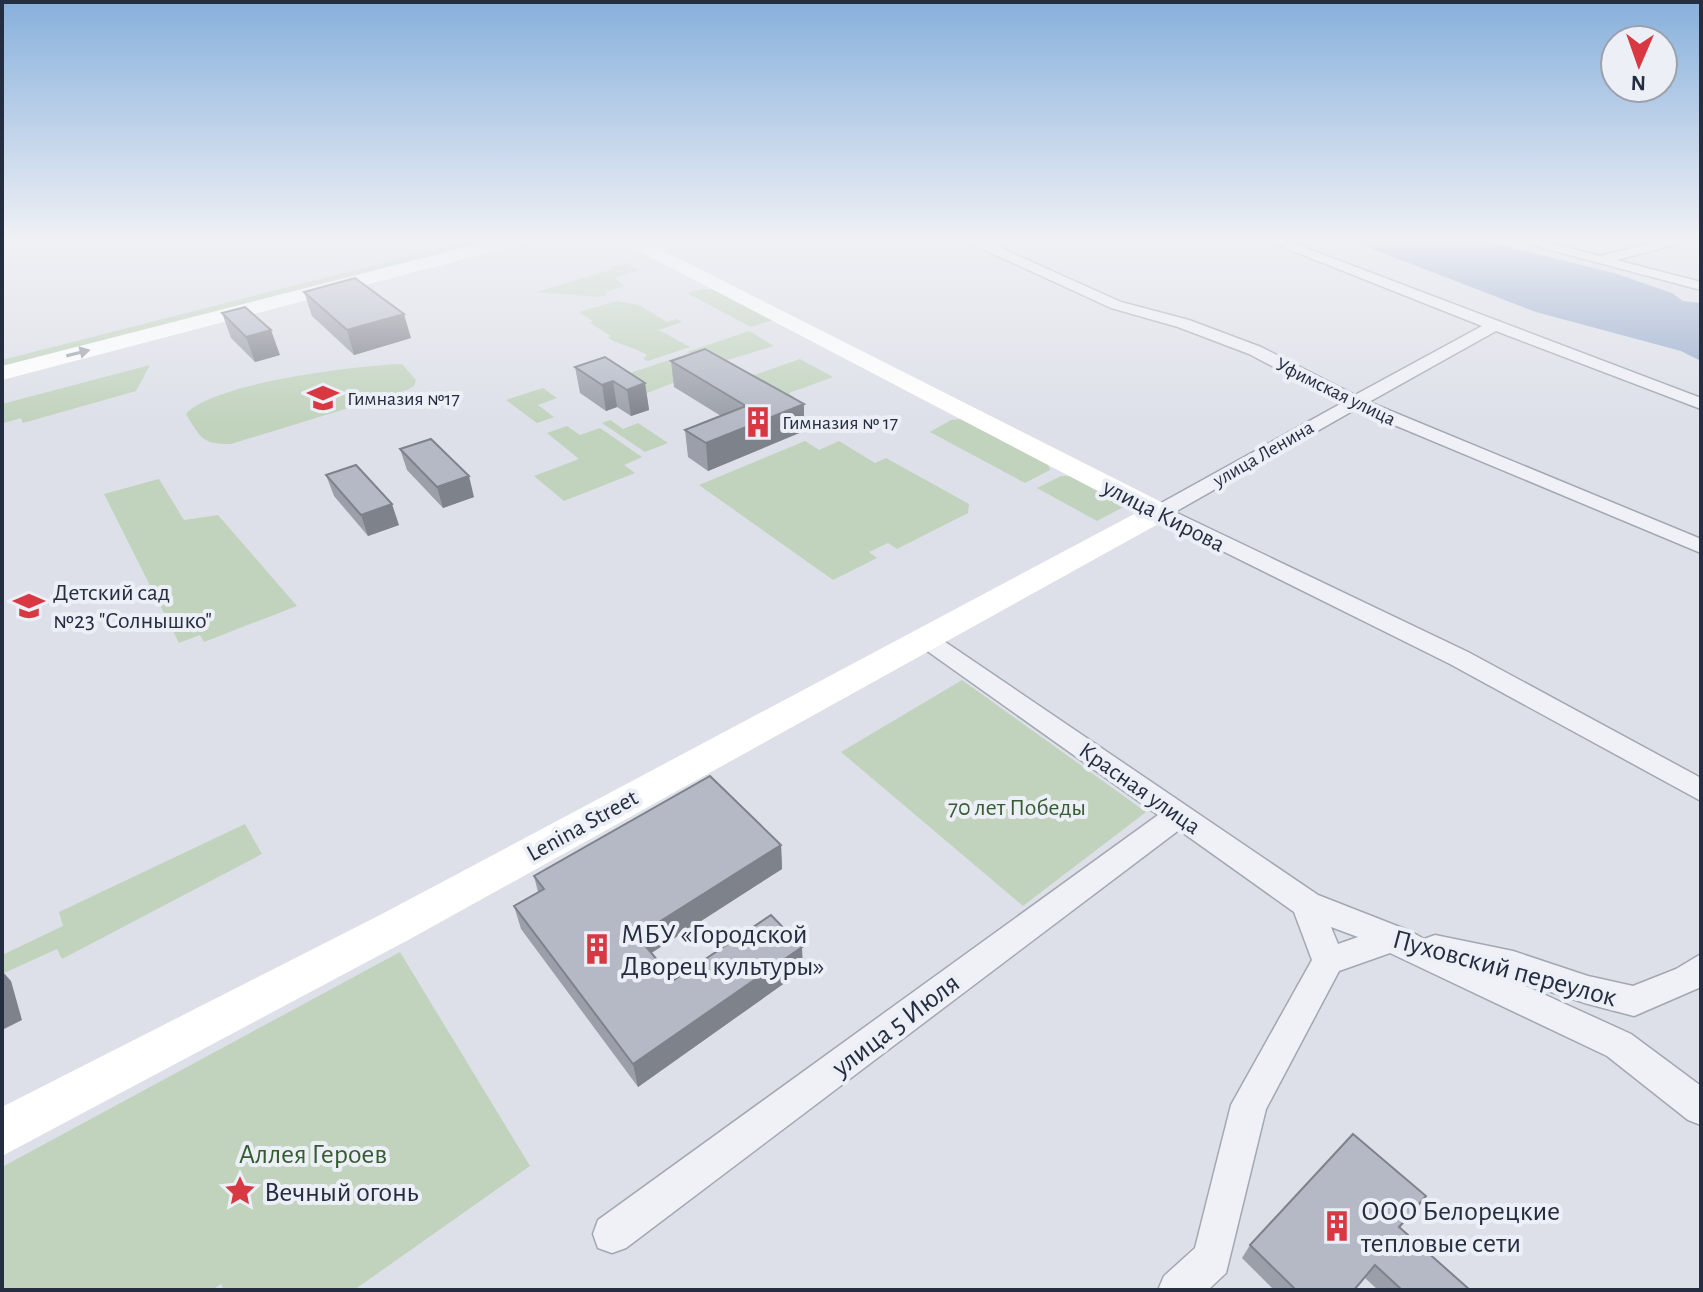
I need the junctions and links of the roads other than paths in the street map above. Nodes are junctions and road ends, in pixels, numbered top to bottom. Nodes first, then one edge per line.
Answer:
1 (215, 300) edge
2 (283, 300) edge
3 (745, 300) edge
4 (1107, 300) edge
5 (1434, 300) edge
6 (1493, 326) junction
7 (2, 354) edge
8 (2, 373) edge
9 (1354, 402) junction
10 (1701, 404) edge
11 (1159, 512) junction
12 (1701, 547) edge
13 (924, 638) junction
14 (1701, 791) edge
15 (1178, 815) junction
16 (1307, 904) junction
17 (1392, 939) junction
18 (1328, 961) junction
19 (1701, 968) edge
20 (1701, 1108) edge
21 (2, 1132) edge
22 (612, 1234) dead end
23 (1178, 1290) edge

1 - 7 street
8 -> 2 street
3 - 11 street, улица Кирова
4 - 9 street, Уфимская улица
5 - 6 street
6 - 9 street, улица Ленина
6 - 10 street
9 - 11 street, улица Ленина
9 - 12 street, Уфимская улица
11 - 13 street, Lenina Street
11 - 14 street, улица Кирова
13 - 15 street, Красная улица
13 - 21 street, Lenina Street
15 - 16 street, Красная улица
15 - 22 street, улица 5 Июля
16 - 17 street, Пуховский переулок
16 - 18 street
17 - 18 street
17 - 19 street, Пуховский переулок
17 - 20 street
18 - 23 street

